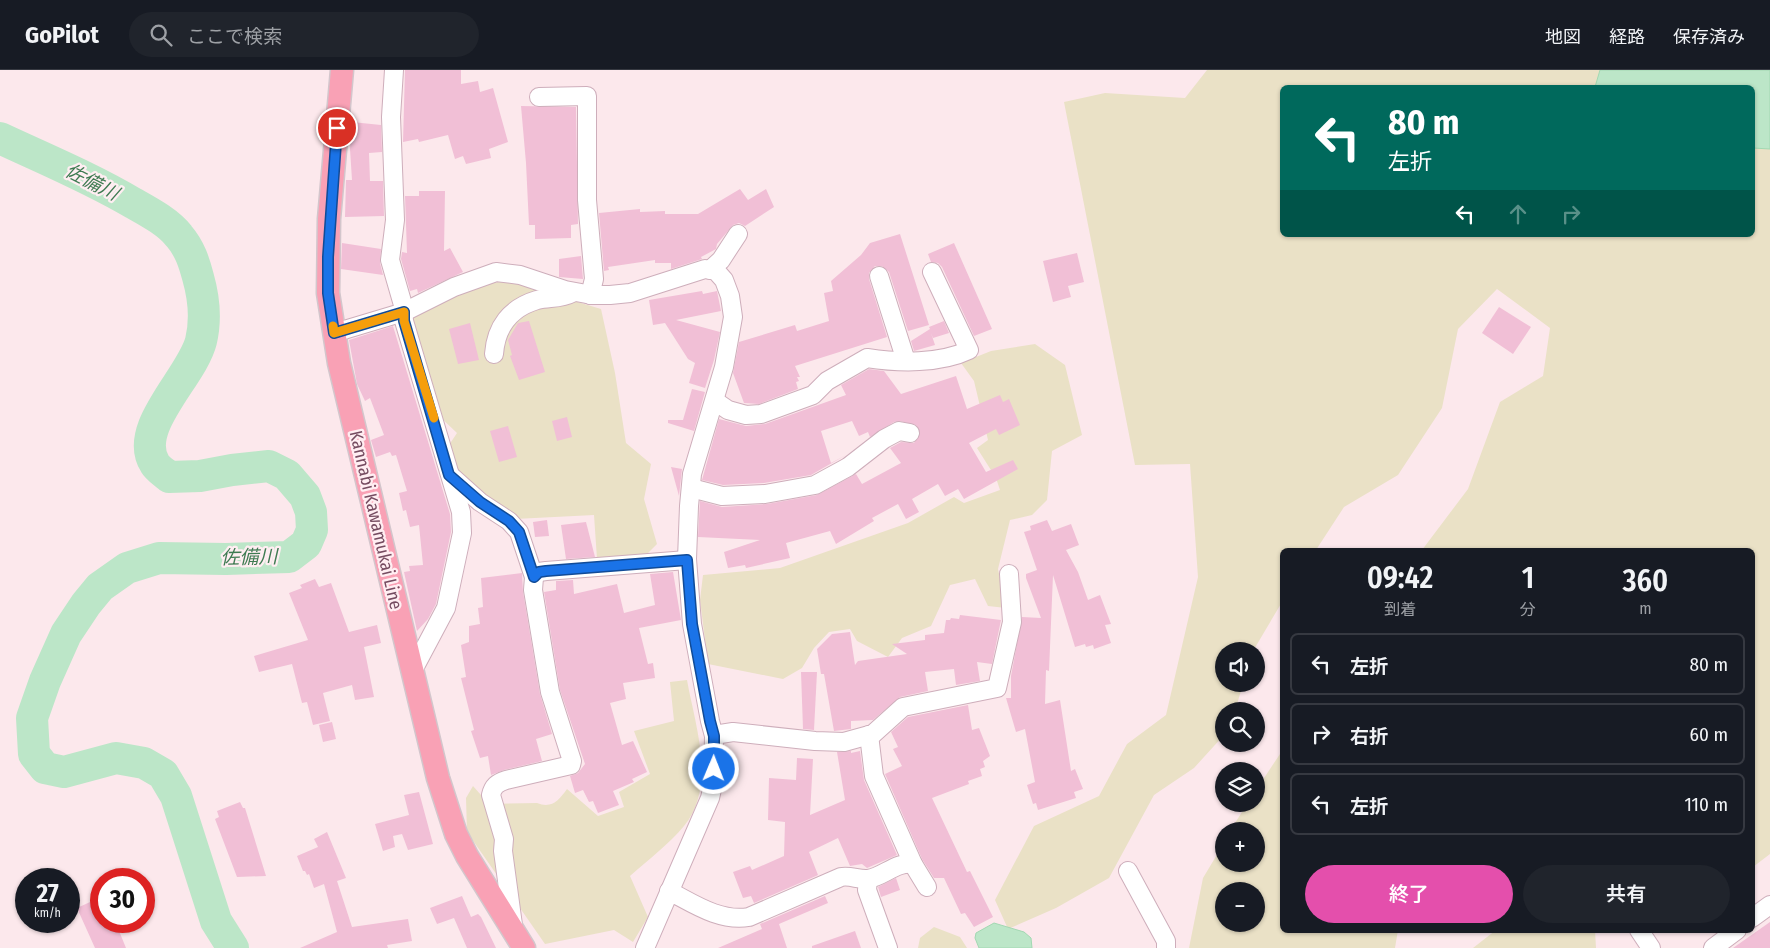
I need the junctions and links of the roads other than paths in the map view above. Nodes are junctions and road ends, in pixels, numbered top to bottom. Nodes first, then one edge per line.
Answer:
1 (342, 70) edge
2 (394, 70) edge
3 (539, 97) dead end
4 (738, 234) dead end
5 (710, 270) junction
6 (932, 272) dead end
7 (880, 276) dead end
8 (582, 293) junction
9 (404, 312) junction
10 (334, 333) junction
11 (494, 354) dead end
12 (906, 360) junction
13 (715, 401) junction
14 (910, 433) dead end
15 (449, 475) junction
16 (691, 488) junction
17 (687, 560) junction
18 (1009, 574) dead end
19 (534, 577) junction
20 (412, 672) junction
21 (869, 735) junction
22 (714, 736) junction
23 (912, 864) junction
24 (1128, 871) dead end
25 (868, 879) junction
26 (927, 887) dead end
27 (669, 891) junction
28 (1770, 905) edge
29 (1755, 916) edge
30 (1641, 933) edge
31 (1733, 933) edge
32 (519, 941) edge
33 (645, 948) edge
34 (888, 948) edge
35 (1166, 948) edge
36 (1651, 948) edge
37 (1714, 948) edge

1 - 10 main road, Kannabi Kawamukai Line
2 - 9 street
3 - 8 street
4 - 5 street
5 - 8 street
5 - 13 street
6 - 12 street
7 - 12 street
8 - 9 street
8 - 11 street
9 - 10 street
9 - 15 street
10 - 20 main road, Kannabi Kawamukai Line
12 - 13 street
13 - 16 street
14 - 16 street
15 - 19 street
15 - 20 street
16 - 17 street
17 - 19 street
17 - 22 street
18 - 21 street
19 - 32 street
20 - 32 main road, Kannabi Kawamukai Line
21 - 22 street
21 - 23 street
22 - 27 street
23 - 25 street
23 - 26 street
24 - 35 street
25 - 27 street
25 - 34 street
27 - 33 street
28 - 29 street
30 - 36 street
31 - 37 street

